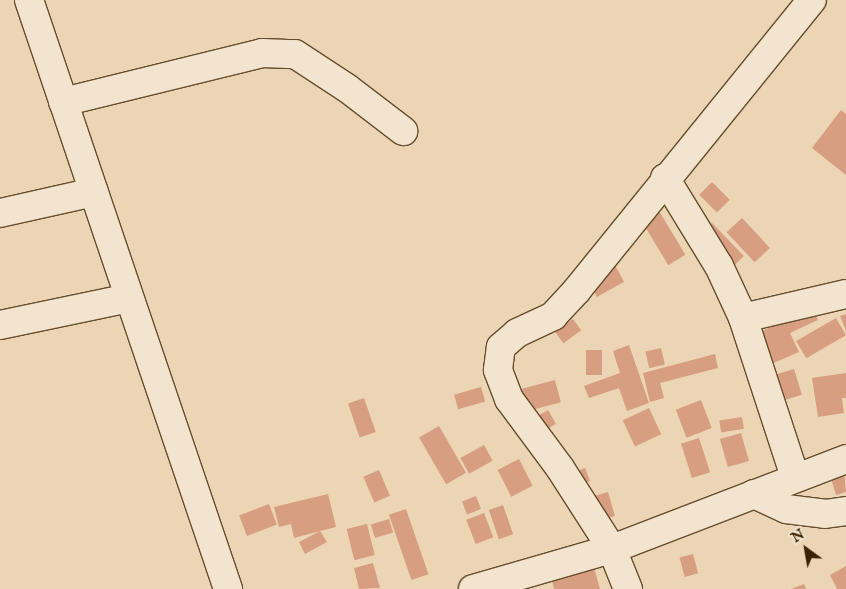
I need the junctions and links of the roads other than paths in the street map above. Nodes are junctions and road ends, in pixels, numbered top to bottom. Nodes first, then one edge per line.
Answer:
1 (29, 0) edge
2 (812, 0) edge
3 (63, 102) junction
4 (403, 131) dead end
5 (665, 178) junction
6 (94, 192) junction
7 (0, 213) edge
8 (846, 294) edge
9 (129, 298) junction
10 (743, 318) junction
11 (0, 325) edge
12 (846, 459) edge
13 (795, 477) junction
14 (754, 494) junction
15 (846, 511) edge
16 (612, 549) junction
17 (228, 589) edge
18 (474, 589) edge
19 (628, 589) edge

1 - 3 street
2 - 5 street
3 - 4 street
3 - 6 street
5 - 10 street
5 - 16 street
6 - 7 street
6 - 9 street
8 - 10 street
9 - 11 street
9 - 17 street
10 - 13 street
12 - 13 street
13 - 14 street
14 - 15 street
14 - 16 street
16 - 18 street
16 - 19 street

